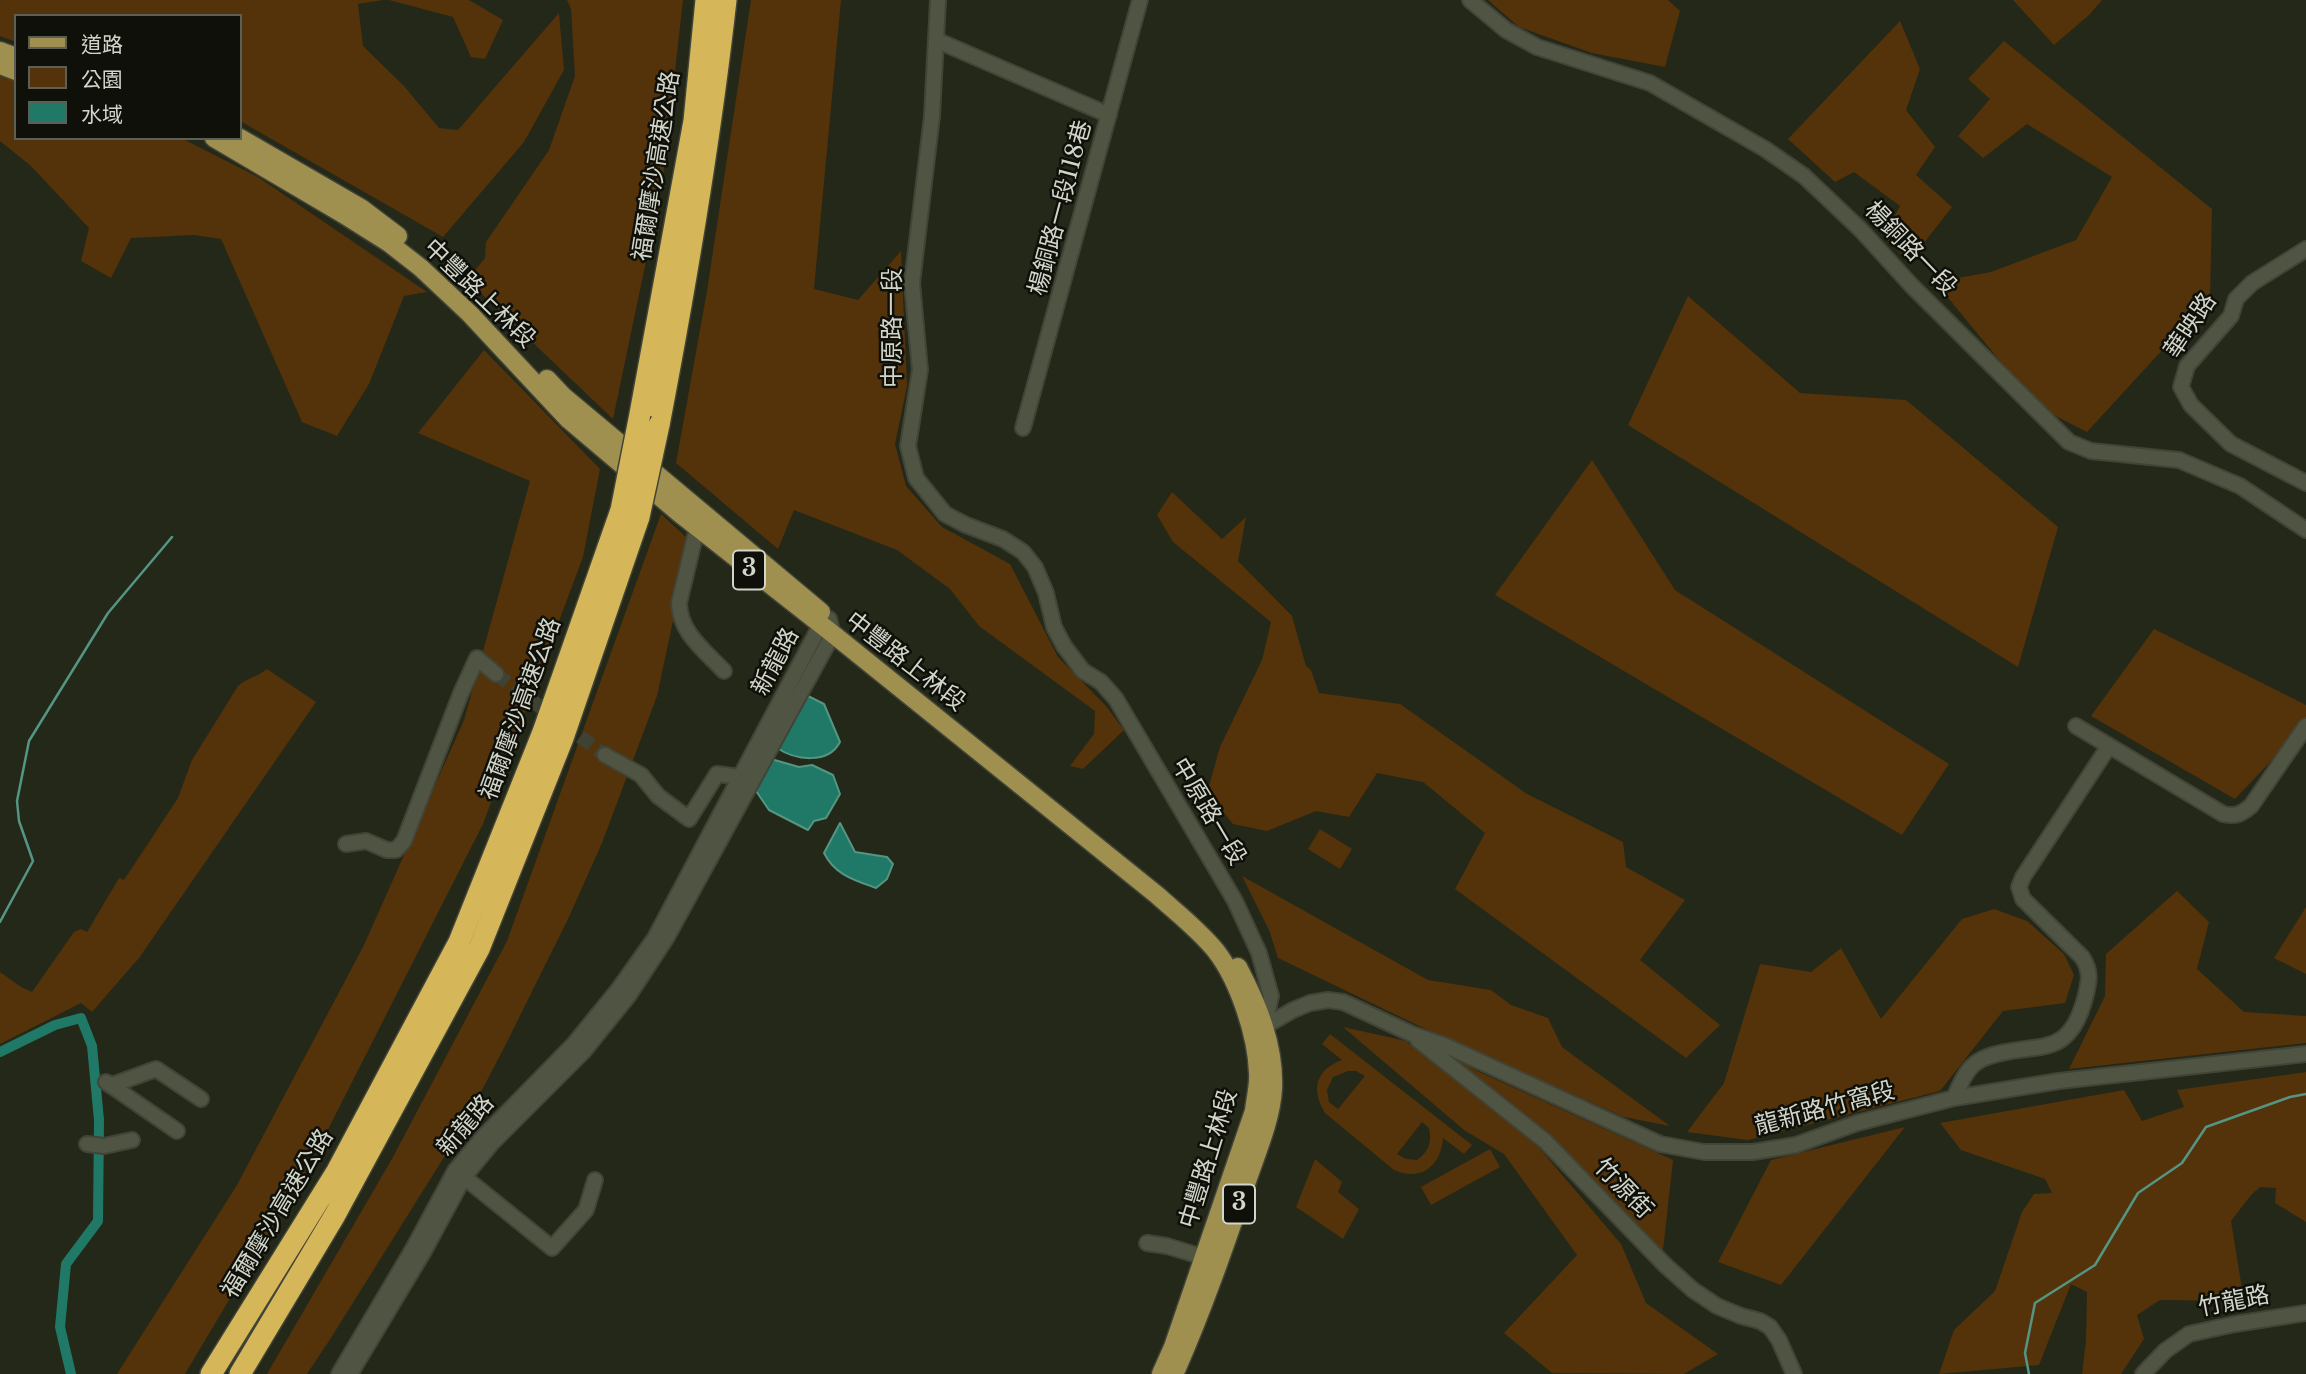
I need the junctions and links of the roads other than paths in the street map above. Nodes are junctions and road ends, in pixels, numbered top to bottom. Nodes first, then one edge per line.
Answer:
1 (706, 0) edge
2 (726, 0) edge
3 (938, 0) edge
4 (1140, 0) edge
5 (1470, 0) edge
6 (936, 40) junction
7 (1110, 115) junction
8 (242, 139) edge
9 (217, 140) edge
10 (2306, 249) edge
11 (649, 420) junction
12 (1023, 428) dead end
13 (2306, 483) edge
14 (630, 513) junction
15 (697, 528) junction
16 (2306, 530) edge
17 (827, 626) junction
18 (724, 671) dead end
19 (496, 674) tunnel mouth
20 (2076, 726) dead end
21 (2306, 726) edge
22 (2109, 746) junction
23 (605, 755) tunnel mouth
24 (740, 778) junction
25 (346, 844) dead end
26 (1258, 1030) junction
27 (1412, 1034) junction
28 (2306, 1055) edge
29 (1954, 1098) junction
30 (201, 1099) dead end
31 (177, 1131) dead end
32 (132, 1140) dead end
33 (87, 1144) dead end
34 (460, 1174) junction
35 (595, 1180) dead end
36 (1147, 1243) dead end
37 (1203, 1257) junction
38 (2306, 1312) edge
39 (211, 1374) edge
40 (240, 1374) edge
41 (339, 1374) edge
42 (350, 1374) edge
43 (1161, 1374) edge
44 (1174, 1374) edge
45 (1794, 1374) edge
46 (2143, 1374) edge

1 - 11 highway, 福爾摩沙高速公路
2 - 11 highway, 福爾摩沙高速公路
3 - 6 street, 中原路一段
4 - 7 street, 楊銅路一段118巷
5 - 16 street, 楊銅路一段
6 - 7 street
6 - 26 street, 中原路一段
7 - 12 street, 楊銅路一段118巷
8 - 17 main road, 中豐路上林段 / 3
9 - 15 main road, 中豐路上林段 / 3
10 - 13 street, 華映路
11 - 14 highway, 福爾摩沙高速公路, bridge
14 - 39 highway, 福爾摩沙高速公路
14 - 40 highway, 福爾摩沙高速公路
15 - 17 main road, 中豐路上林段 / 3
15 - 18 street
17 - 24 street, 新龍路
17 - 26 main road, 中豐路上林段 / 3
17 - 34 street, 新龍路
19 - 25 street
20 - 22 street
21 - 22 street
22 - 29 street
23 - 24 street
24 - 34 street, 新龍路
26 - 27 street, 龍新路竹窩段
26 - 37 main road, 中豐路上林段 / 3
26 - 44 main road, 中豐路上林段 / 3
27 - 29 street, 龍新路竹窩段
27 - 45 street, 竹源街
28 - 29 street, 龍新路竹窩段
30 - 31 street
32 - 33 street
34 - 35 street
34 - 41 street, 新龍路
34 - 42 street, 新龍路
36 - 37 street
37 - 43 main road, 中豐路上林段 / 3
38 - 46 street, 竹龍路

